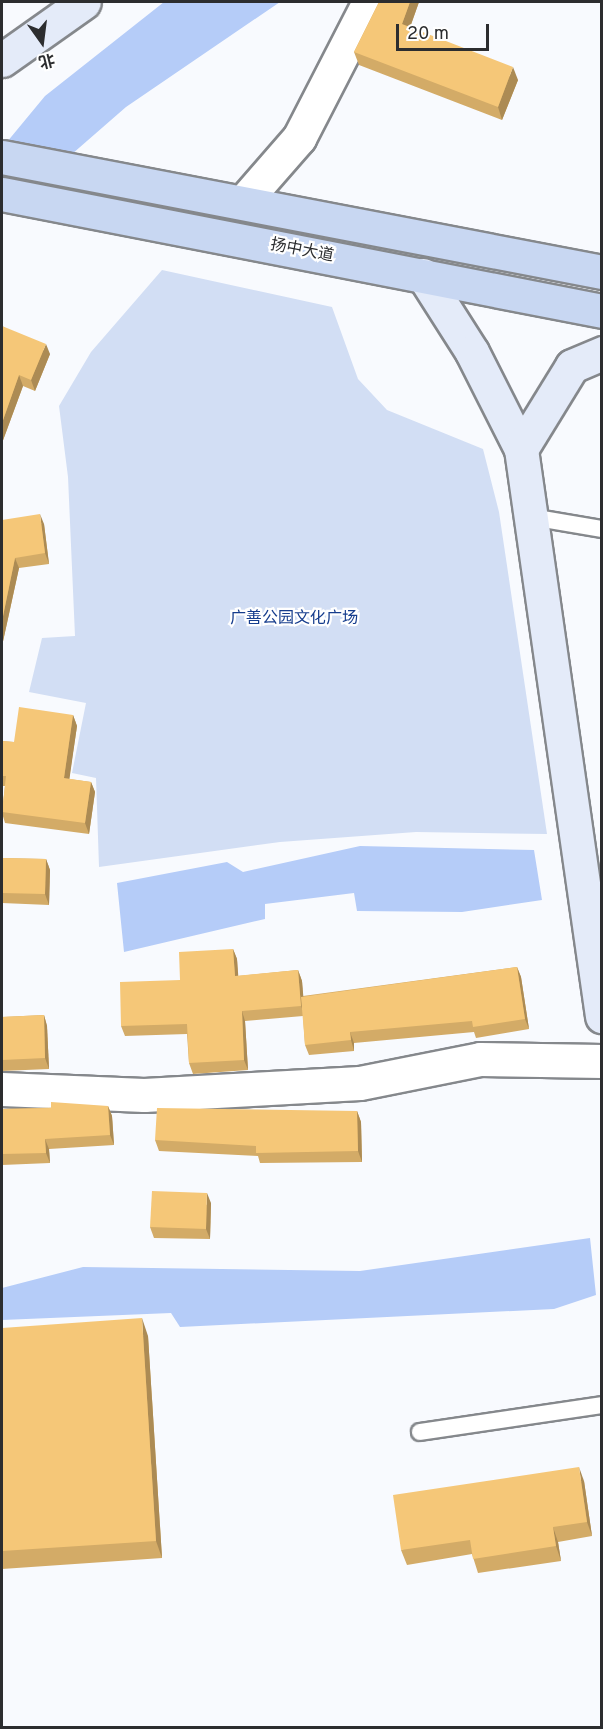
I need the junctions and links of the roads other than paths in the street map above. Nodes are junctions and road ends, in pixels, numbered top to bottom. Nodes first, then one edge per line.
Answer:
1 (84, 2) edge
2 (369, 2) edge
3 (2, 60) edge
4 (2, 157) edge
5 (2, 194) edge
6 (244, 201) junction
7 (234, 237) junction
8 (602, 272) edge
9 (423, 275) junction
10 (602, 311) edge
11 (602, 352) edge
12 (521, 449) junction
13 (531, 517) junction
14 (602, 529) edge
15 (593, 897) edge
16 (602, 1016) edge
17 (602, 1061) edge
18 (2, 1089) edge
19 (602, 1405) edge
20 (420, 1432) dead end

1 - 3 street
2 - 6 street
4 - 6 main road
5 - 7 main road, 扬中大道
6 - 7 main road
6 - 8 main road
7 - 9 main road, 扬中大道
9 - 10 main road, 扬中大道
9 - 12 street
11 - 12 street
12 - 13 street
13 - 14 lane
13 - 15 street
15 - 16 street
17 - 18 street
19 - 20 lane

